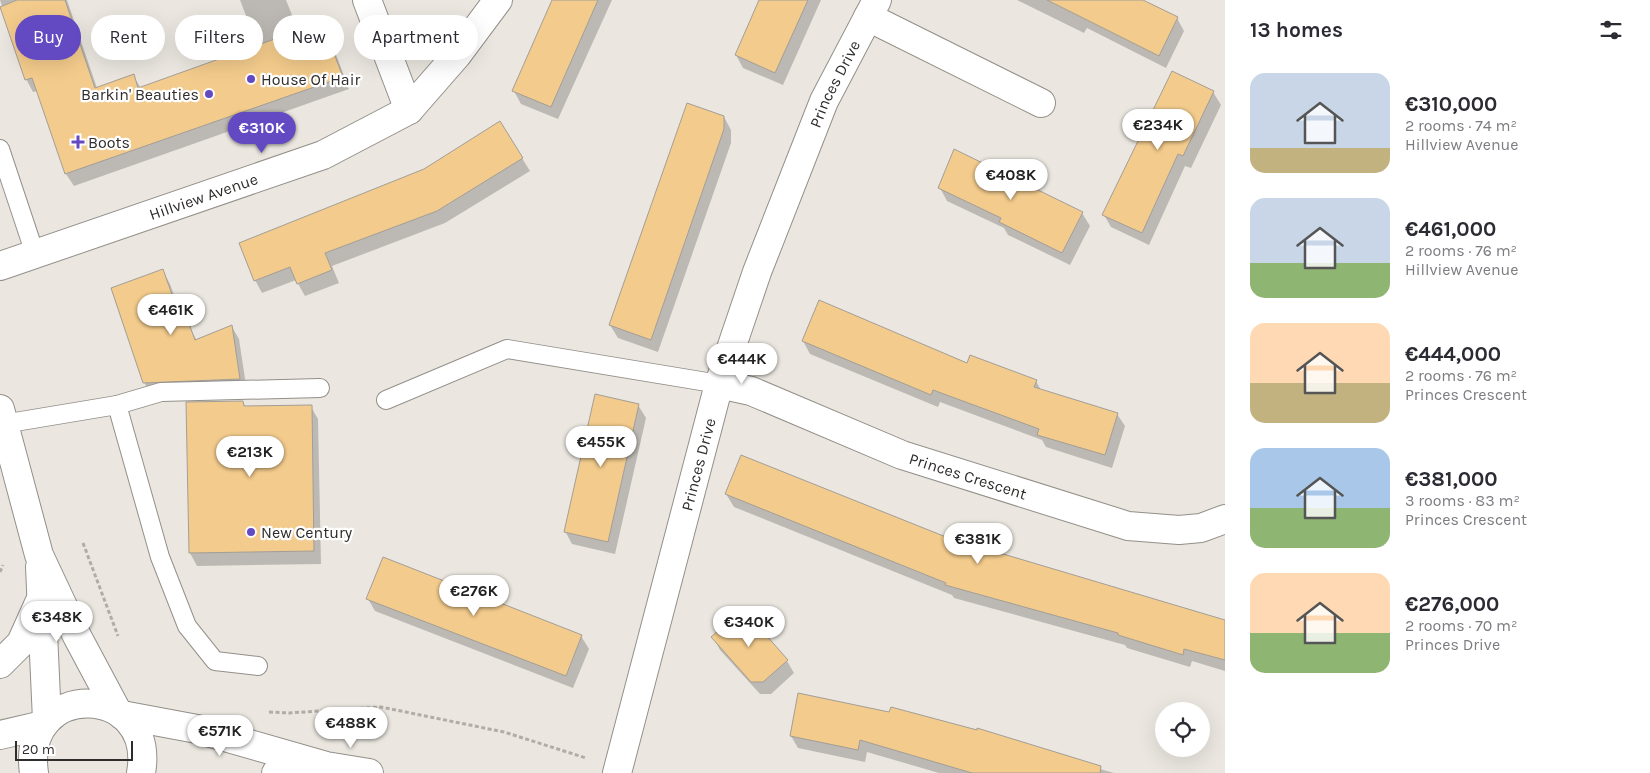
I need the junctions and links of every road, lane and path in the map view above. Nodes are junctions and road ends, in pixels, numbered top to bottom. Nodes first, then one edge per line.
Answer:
1 (367, 0) edge
2 (498, 0) edge
3 (873, 9) edge
4 (1041, 103) dead end
5 (409, 110) junction
6 (0, 149) edge
7 (35, 254) junction
8 (0, 266) edge
9 (720, 384) junction
10 (320, 388) dead end
11 (386, 400) dead end
12 (117, 405) junction
13 (2, 416) edge
14 (1225, 519) edge
15 (83, 543) dead end
16 (39, 555) junction
17 (4, 565) dead end
18 (0, 572) edge
19 (40, 601) junction
20 (119, 638) dead end
21 (0, 664) edge
22 (258, 666) dead end
23 (262, 711) dead end
24 (119, 713) junction
25 (45, 723) junction
26 (0, 735) edge
27 (326, 766) junction
28 (618, 770) edge
29 (34, 773) edge
30 (141, 773) edge
31 (276, 773) edge
32 (369, 773) edge

1 - 5 street
2 - 5 street, Hillview Avenue
3 - 4 street
3 - 9 street, Princes Drive
5 - 7 street, Hillview Avenue
6 - 7 lane
7 - 8 street, Hillview Avenue
9 - 11 lane
9 - 14 street, Princes Crescent
9 - 28 street, Princes Drive
10 - 12 lane
12 - 13 lane
12 - 22 lane
13 - 16 street
15 - 20 path
16 - 19 street
16 - 24 street
17 - 18 path
19 - 21 street
19 - 25 street
23 - 28 path
24 - 25 street
24 - 27 street
24 - 30 street
25 - 26 street
25 - 29 street
27 - 31 street
27 - 32 street

